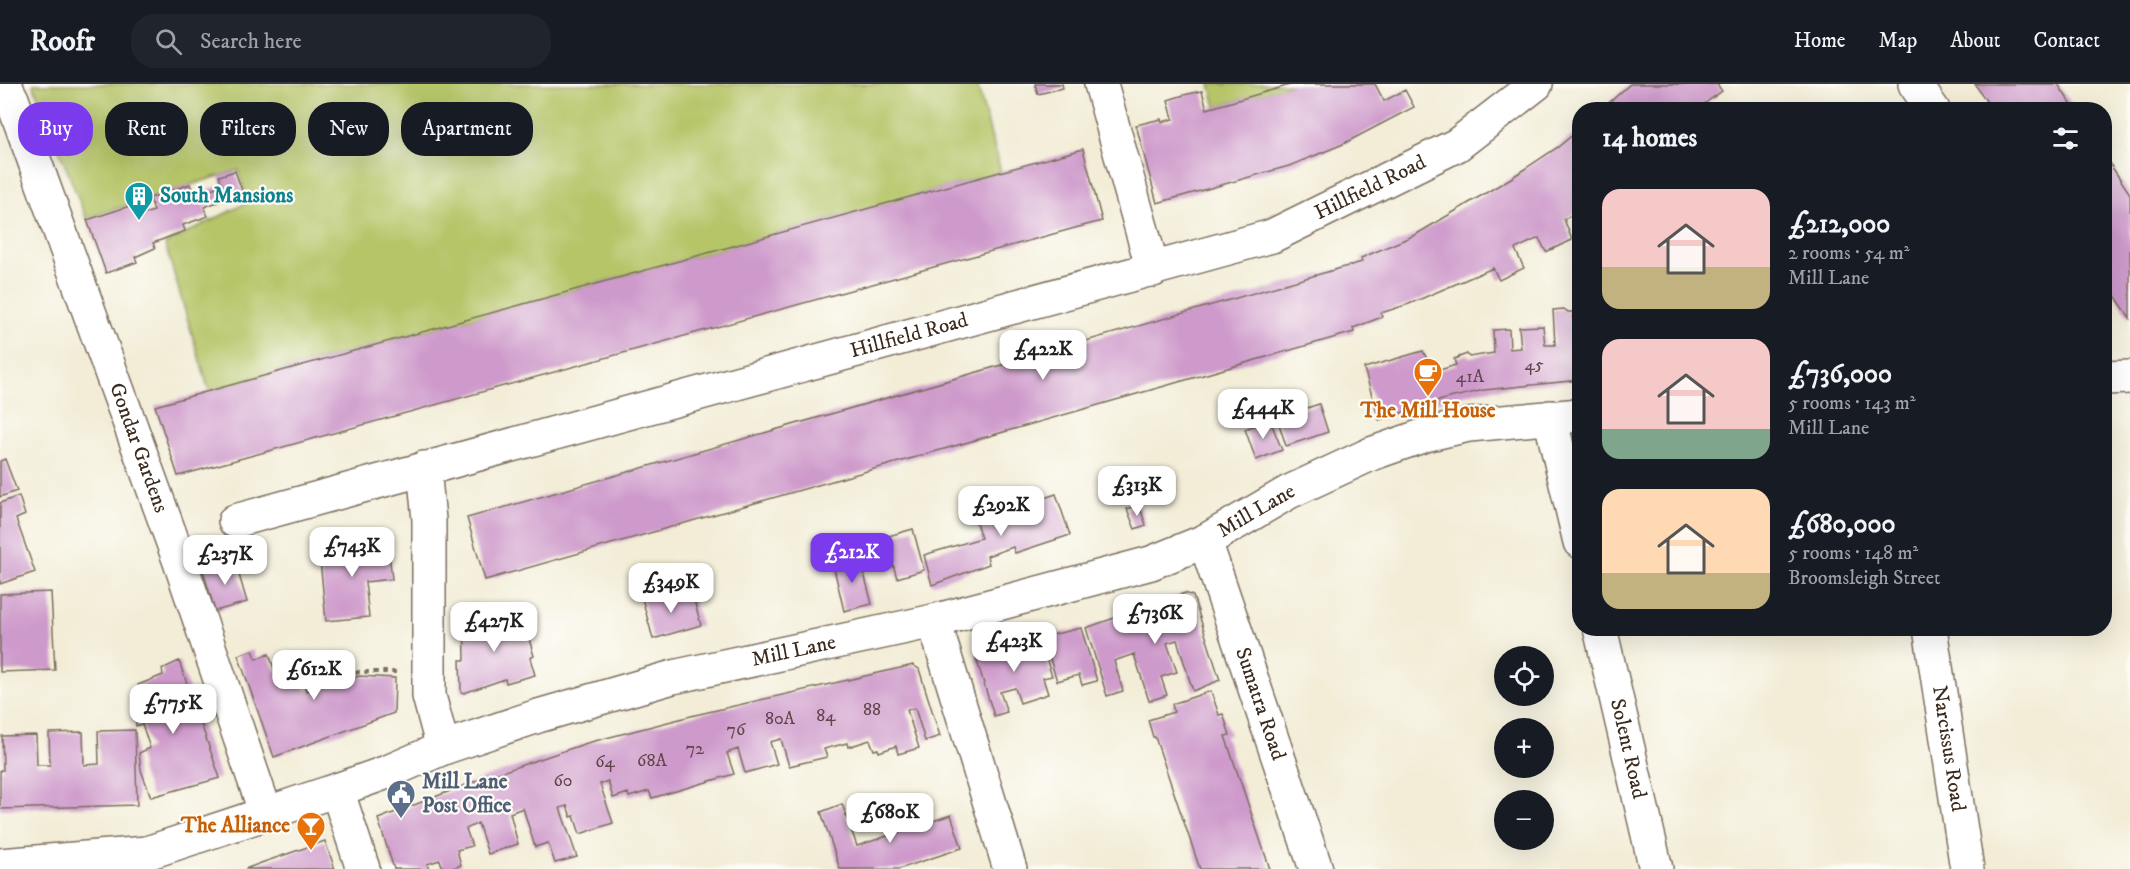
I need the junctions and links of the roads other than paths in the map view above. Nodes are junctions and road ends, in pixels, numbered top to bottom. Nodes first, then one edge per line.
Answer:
1 (4, 84) edge
2 (1101, 84) edge
3 (1536, 84) edge
4 (1915, 84) edge
5 (1927, 102) edge
6 (1153, 270) junction
7 (1565, 416) edge
8 (424, 468) junction
9 (1572, 475) edge
10 (235, 521) dead end
11 (1205, 541) junction
12 (934, 621) junction
13 (1602, 636) edge
14 (1931, 636) edge
15 (443, 748) junction
16 (337, 790) junction
17 (266, 814) junction
18 (0, 865) edge
19 (363, 869) edge
20 (1010, 869) edge
21 (1316, 869) edge
22 (1656, 869) edge
23 (1967, 869) edge

1 - 17 street, Gondar Gardens
2 - 6 street
3 - 6 street, Hillfield Road
4 - 5 street
6 - 8 street, Hillfield Road
7 - 9 street
7 - 11 street, Mill Lane
8 - 10 street, Hillfield Road
8 - 15 street
11 - 12 street, Mill Lane
11 - 21 street, Sumatra Road
12 - 15 street, Mill Lane
12 - 20 street
13 - 22 street, Solent Road
14 - 23 street, Narcissus Road
15 - 16 street, Mill Lane
16 - 17 street, Mill Lane
16 - 19 street
17 - 18 street, Mill Lane

